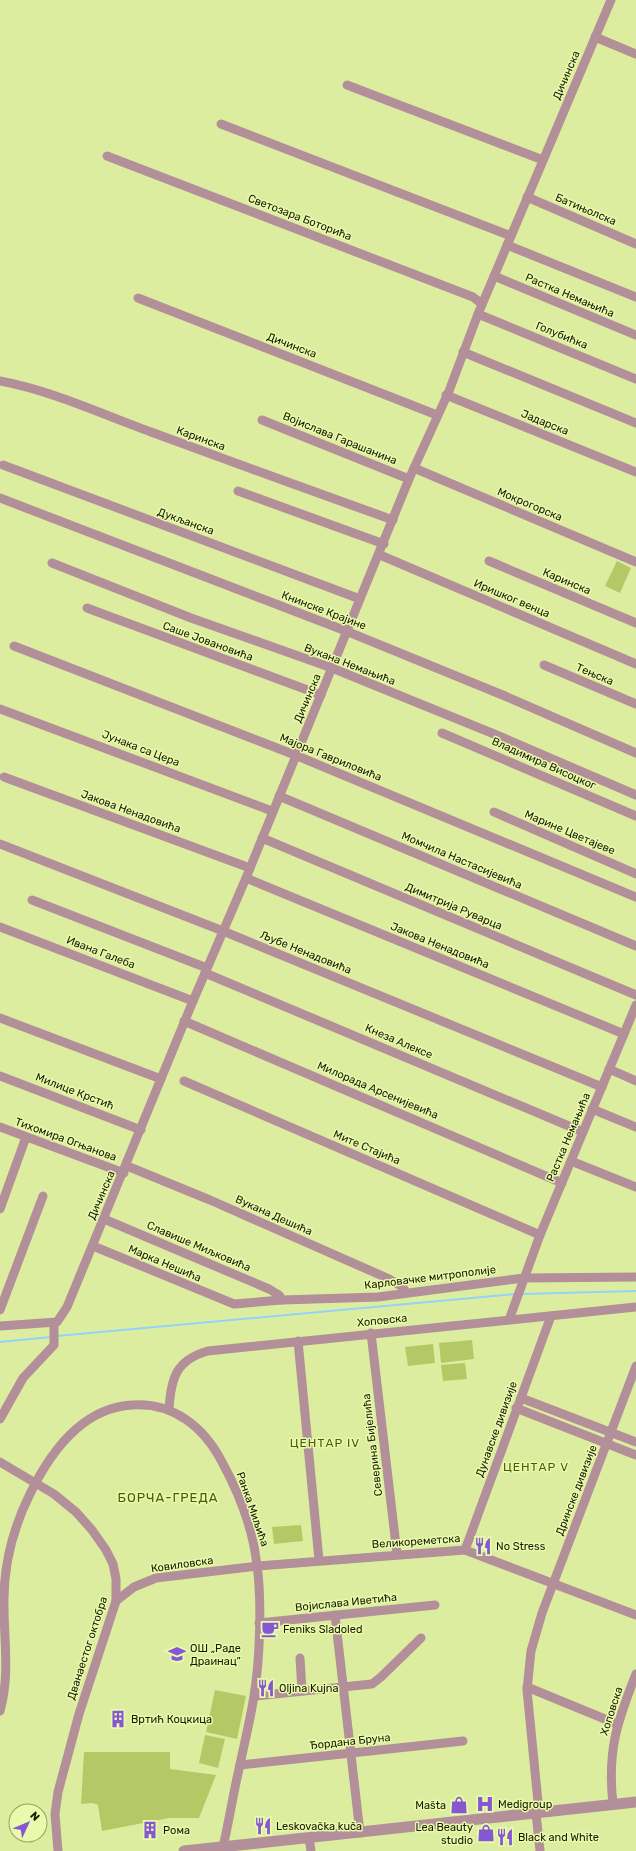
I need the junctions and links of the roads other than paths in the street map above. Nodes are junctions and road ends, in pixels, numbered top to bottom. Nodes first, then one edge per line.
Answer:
1 (611, 0) edge
2 (595, 37) junction
3 (636, 54) edge
4 (347, 85) dead end
5 (221, 124) dead end
6 (107, 156) dead end
7 (543, 160) junction
8 (527, 197) junction
9 (511, 236) junction
10 (636, 244) edge
11 (507, 245) junction
12 (494, 276) junction
13 (636, 297) edge
14 (138, 298) dead end
15 (482, 304) junction
16 (478, 314) junction
17 (636, 335) edge
18 (463, 352) junction
19 (636, 379) edge
20 (0, 381) edge
21 (446, 395) junction
22 (437, 414) junction
23 (262, 420) dead end
24 (636, 423) edge
25 (3, 465) dead end
26 (414, 468) junction
27 (636, 472) edge
28 (409, 479) junction
29 (238, 491) dead end
30 (0, 498) edge
31 (393, 520) junction
32 (384, 544) junction
33 (380, 555) junction
34 (489, 561) dead end
35 (636, 562) edge
36 (52, 563) dead end
37 (360, 599) junction
38 (87, 608) dead end
39 (636, 623) edge
40 (346, 631) junction
41 (14, 646) dead end
42 (636, 664) edge
43 (544, 665) dead end
44 (332, 668) junction
45 (321, 695) junction
46 (636, 704) edge
47 (0, 709) edge
48 (442, 733) dead end
49 (636, 753) edge
50 (295, 755) junction
51 (4, 778) dead end
52 (636, 795) edge
53 (278, 796) junction
54 (272, 811) junction
55 (494, 812) dead end
56 (636, 816) edge
57 (262, 838) junction
58 (0, 844) edge
59 (250, 868) junction
60 (636, 874) edge
61 (246, 878) junction
62 (636, 897) edge
63 (32, 900) dead end
64 (0, 926) edge
65 (223, 931) junction
66 (636, 946) edge
67 (206, 970) junction
68 (636, 995) edge
69 (193, 1001) junction
70 (636, 1005) edge
71 (0, 1018) edge
72 (184, 1021) junction
73 (624, 1034) junction
74 (609, 1069) junction
75 (0, 1076) edge
76 (161, 1079) junction
77 (636, 1081) edge
78 (184, 1082) dead end
79 (602, 1087) junction
80 (592, 1109) junction
81 (0, 1127) edge
82 (636, 1127) edge
83 (141, 1130) junction
84 (583, 1132) junction
85 (26, 1137) junction
86 (571, 1160) junction
87 (125, 1169) junction
88 (562, 1182) junction
89 (636, 1187) edge
90 (43, 1196) dead end
91 (0, 1209) edge
92 (104, 1219) junction
93 (540, 1235) junction
94 (93, 1246) junction
95 (636, 1277) edge
96 (524, 1278) junction
97 (406, 1293) junction
98 (282, 1300) junction
99 (228, 1303) joint
100 (636, 1307) edge
101 (0, 1310) edge
102 (510, 1316) junction
103 (551, 1316) junction
104 (56, 1324) junction
105 (0, 1326) edge
106 (371, 1333) junction
107 (298, 1341) junction
108 (636, 1366) edge
109 (520, 1398) junction
110 (516, 1408) junction
111 (169, 1409) junction
112 (0, 1418) edge
113 (611, 1432) junction
114 (636, 1442) edge
115 (607, 1443) junction
116 (636, 1455) edge
117 (0, 1462) edge
118 (36, 1483) junction
119 (465, 1550) junction
120 (397, 1554) junction
121 (320, 1560) junction
122 (258, 1566) junction
123 (553, 1583) junction
124 (2, 1590) edge
125 (116, 1601) junction
126 (435, 1605) dead end
127 (335, 1615) junction
128 (636, 1615) edge
129 (259, 1623) junction
130 (421, 1638) dead end
131 (300, 1658) dead end
132 (636, 1674) edge
133 (343, 1686) junction
134 (527, 1687) junction
135 (302, 1691) junction
136 (254, 1696) junction
137 (0, 1711) edge
138 (617, 1724) junction
139 (463, 1741) dead end
140 (351, 1753) junction
141 (240, 1765) junction
142 (636, 1802) edge
143 (614, 1804) junction
144 (537, 1813) junction
145 (360, 1832) junction
146 (310, 1838) junction
147 (223, 1847) junction
148 (58, 1851) edge
149 (184, 1851) edge
150 (311, 1851) edge
151 (540, 1851) edge

1 - 2 street, Дичинска
2 - 3 street
2 - 7 street, Дичинска
4 - 7 street
5 - 9 street
6 - 15 street, Светозара Боторића
7 - 8 street, Дичинска
8 - 9 street, Дичинска
8 - 10 street, Батињолска
9 - 11 street, Дичинска
11 - 12 street, Дичинска
11 - 13 street, Растка Немањића
12 - 15 street, Дичинска
12 - 17 street, Растка Немањића
14 - 22 street, Дичинска
15 - 16 street, Дичинска
16 - 18 street, Дичинска
16 - 19 street, Голубићка
18 - 21 street, Дичинска
18 - 24 street
20 - 31 street, Каринска
21 - 22 street, Дичинска
21 - 27 street, Јадарска
22 - 26 street, Дичинска
23 - 28 street, Војислава Гарашанина
25 - 37 street, Дукљанска
26 - 28 street, Дичинска
26 - 35 street, Мокрогорска
28 - 31 street, Дичинска
29 - 32 street
30 - 40 street, Книнске Крајине
31 - 32 street, Дичинска
32 - 33 street, Дичинска
33 - 37 street, Дичинска
33 - 42 street, Иришког венца
34 - 39 street, Каринска
36 - 44 street, Вукана Немањића
37 - 40 street, Дичинска
38 - 45 street, Саше Јовановића
40 - 44 street, Дичинска
40 - 49 street, Книнске Крајине
41 - 50 street, Мајора Гавриловића
43 - 46 street, Тењска
44 - 45 street, Дичинска
44 - 52 street, Вукана Немањића
45 - 50 street, Дичинска
47 - 54 street, Јунака са Цера
48 - 56 street, Владимира Висоцког
50 - 53 street, Дичинска
50 - 62 street, Мајора Гавриловића
51 - 59 street, Јакова Ненадовића
53 - 54 street, Дичинска
53 - 66 street, Момчила Настасијевића
54 - 57 street, Дичинска
55 - 60 street, Марине Цветајеве
57 - 59 street, Дичинска
57 - 68 street, Димитрија Руварца
58 - 65 street, Љубе Ненадовића
59 - 61 street, Дичинска
61 - 65 street, Дичинска
61 - 73 street, Јакова Ненадовића
63 - 67 street
64 - 69 street, Ивана Галеба
65 - 67 street, Дичинска
65 - 79 street, Љубе Ненадовића
67 - 69 street, Дичинска
67 - 84 street, Кнеза Алексе
69 - 72 street, Дичинска
70 - 73 street, Растка Немањића
71 - 76 street
72 - 76 street, Дичинска
72 - 88 street, Милорада Арсенијевића
73 - 74 street, Растка Немањића
74 - 77 street
74 - 79 street, Растка Немањића
75 - 83 street, Милице Крстић
76 - 83 street, Дичинска
78 - 93 street, Мите Стајића
79 - 80 street, Растка Немањића
80 - 82 street
80 - 84 street, Растка Немањића
81 - 85 street, Тихомира Огњанова
83 - 87 street, Дичинска
84 - 86 street, Растка Немањића
85 - 87 street, Тихомира Огњанова
85 - 91 street
86 - 88 street, Растка Немањића
86 - 89 street
87 - 92 street, Дичинска
87 - 97 street, Вукана Дешића
88 - 93 street, Растка Немањића
90 - 101 street
92 - 94 street, Дичинска
92 - 98 street, Славише Миљковића
93 - 96 street, Растка Немањића
94 - 99 street, Марка Нешића
94 - 104 street, Дичинска
95 - 96 street, Карловачке митрополије
96 - 97 street, Карловачке митрополије
96 - 102 street, Растка Немањића
97 - 98 street, Карловачке митрополије
98 - 99 street, Карловачке митрополије
100 - 103 street, Хоповска
102 - 103 street, Хоповска
102 - 106 street, Хоповска
103 - 109 street, Дунавске дивизије
104 - 105 street
104 - 112 street
106 - 107 street, Хоповска
106 - 120 street, Северина Бијелића
107 - 111 street, Хоповска
107 - 121 street
108 - 113 street, Дринске дивизије
109 - 110 street, Дунавске дивизије
109 - 113 street
110 - 115 street
110 - 119 street, Дунавске дивизије
111 - 118 street, Ранка Миљића
111 - 122 street, Ранка Миљића
113 - 114 street
113 - 115 street, Дринске дивизије
115 - 116 street
115 - 123 street, Дринске дивизије
117 - 118 street, Дванаестог октобра
118 - 124 street, Ранка Миљића
118 - 125 street, Дванаестог октобра
119 - 120 street, Великореметска
119 - 123 street, Великореметска
120 - 121 street, Великореметска
121 - 122 street, Великореметска
122 - 125 street, Ковиловска
122 - 129 street, Ранка Миљића
123 - 128 street, Великореметска
123 - 134 street, Дринске дивизије
124 - 137 street, Ранка Миљића
125 - 148 street, Дванаестог октобра
126 - 127 street, Војислава Иветића
127 - 129 street, Војислава Иветића
127 - 133 street
129 - 136 street, Ранка Миљића
130 - 133 street
131 - 135 street
132 - 138 street, Хоповска
133 - 135 street
133 - 140 street
134 - 138 street
134 - 144 street, Дринске дивизије
135 - 136 street
136 - 141 street, Ранка Миљића
138 - 143 street, Хоповска
139 - 140 street, Ђордана Бруна
140 - 141 street, Ђордана Бруна
140 - 145 street
141 - 147 street, Ранка Миљића
142 - 143 street
143 - 144 street
144 - 145 street
144 - 151 street, Дринске дивизије
145 - 146 street
146 - 147 street
146 - 150 street
147 - 149 street

